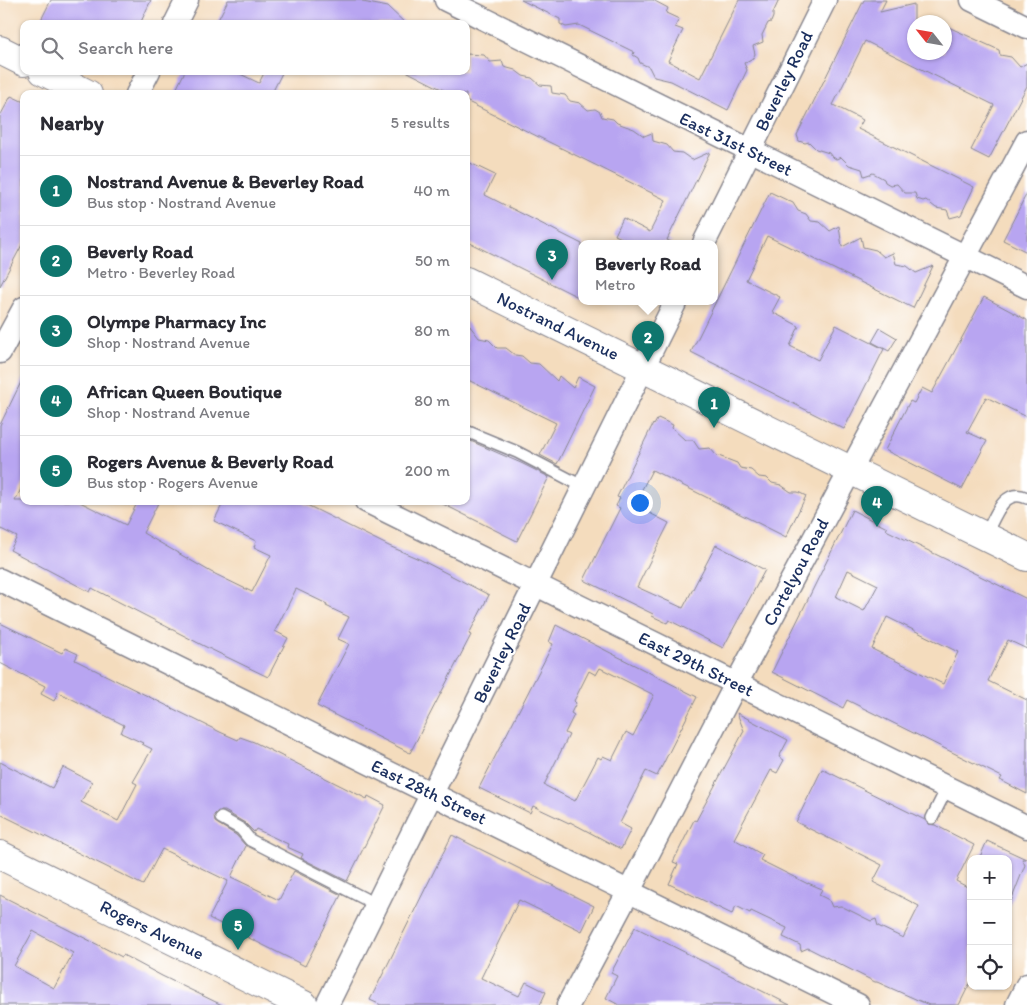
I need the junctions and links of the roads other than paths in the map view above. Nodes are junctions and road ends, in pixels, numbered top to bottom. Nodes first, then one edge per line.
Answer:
1 (187, 0) edge
2 (446, 0) edge
3 (825, 0) edge
4 (972, 0) edge
5 (176, 20) edge
6 (1027, 28) edge
7 (0, 50) edge
8 (20, 60) edge
9 (51, 75) edge
10 (147, 75) edge
11 (80, 90) edge
12 (139, 90) edge
13 (1027, 141) edge
14 (750, 151) junction
15 (706, 240) edge
16 (965, 256) junction
17 (470, 283) edge
18 (1027, 287) edge
19 (674, 305) edge
20 (15, 322) edge
21 (0, 352) edge
22 (642, 368) junction
23 (470, 433) edge
24 (850, 470) junction
25 (584, 486) junction
26 (1027, 498) edge
27 (374, 505) edge
28 (985, 536) junction
29 (1027, 557) edge
30 (0, 580) edge
31 (535, 585) junction
32 (736, 684) junction
33 (948, 788) junction
34 (432, 794) junction
35 (221, 818) dead end
36 (932, 818) dead end
37 (1027, 827) edge
38 (0, 855) edge
39 (629, 891) junction
40 (377, 905) junction
41 (1027, 985) edge
42 (304, 1005) edge
43 (327, 1005) edge
44 (568, 1005) edge
45 (858, 1005) edge
46 (1017, 1005) edge

1 - 5 street
2 - 14 street, East 31st Street
3 - 14 street, Beverley Road
4 - 6 street
7 - 8 main road
9 - 11 main road
10 - 12 street
13 - 16 street, Cortelyou Road
14 - 15 street, Beverley Road
14 - 16 street, East 31st Street
16 - 18 street, East 31st Street
16 - 24 street, Cortelyou Road
17 - 22 main road, Nostrand Avenue
19 - 22 street, Beverley Road
20 - 21 street
22 - 24 main road, Nostrand Avenue
22 - 25 street, Beverley Road
23 - 25 lane
24 - 28 main road, Nostrand Avenue
24 - 32 street, Cortelyou Road
25 - 31 street, Beverley Road
26 - 28 lane
27 - 31 street, East 29th Street
28 - 29 main road, Nostrand Avenue
30 - 34 street, East 28th Street
31 - 32 street, East 29th Street
31 - 34 street, Beverley Road
32 - 33 street, East 29th Street
32 - 39 street, Cortelyou Road
33 - 36 lane
33 - 37 street, East 29th Street
34 - 39 street, East 28th Street
34 - 40 street, Beverley Road
35 - 40 lane
38 - 42 main road, Rogers Avenue
39 - 44 street, Cortelyou Road
39 - 45 street, East 28th Street
40 - 43 street, Beverley Road
41 - 46 street

